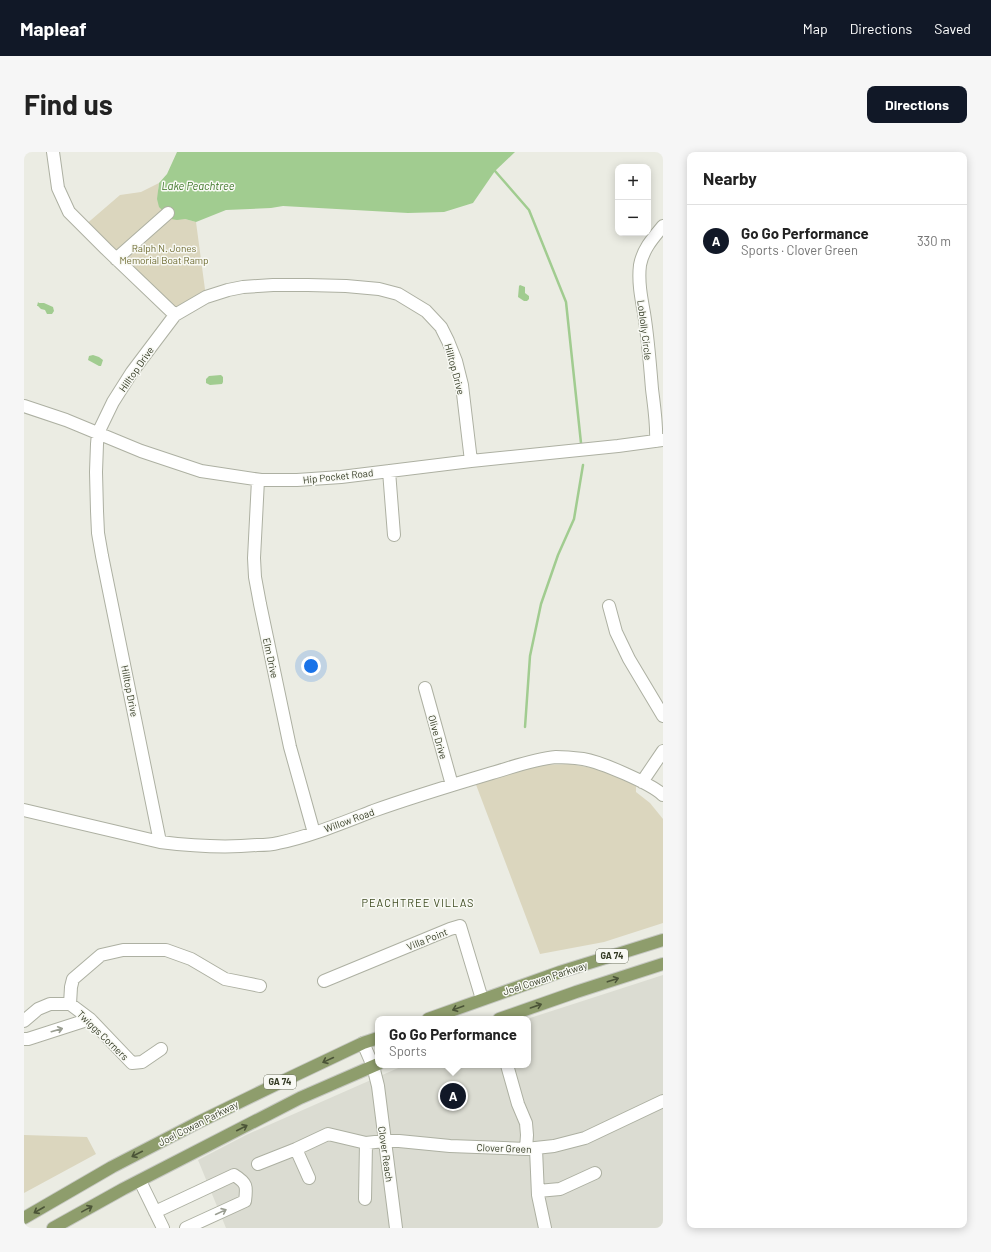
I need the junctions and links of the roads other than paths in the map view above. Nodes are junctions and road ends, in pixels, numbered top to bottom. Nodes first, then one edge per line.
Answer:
1 (54, 152) edge
2 (168, 213) dead end
3 (663, 226) edge
4 (116, 259) junction
5 (175, 315) junction
6 (24, 406) edge
7 (98, 433) junction
8 (660, 440) edge
9 (471, 461) junction
10 (389, 471) junction
11 (258, 480) junction
12 (394, 535) dead end
13 (609, 606) dead end
14 (426, 688) dead end
15 (663, 716) edge
16 (663, 751) edge
17 (642, 782) junction
18 (452, 785) junction
19 (663, 795) edge
20 (24, 810) edge
21 (314, 833) junction
22 (160, 842) junction
23 (663, 940) edge
24 (663, 964) edge
25 (324, 981) dead end
26 (260, 986) dead end
27 (482, 999) junction
28 (70, 1004) junction
29 (436, 1016) edge
30 (508, 1016) edge
31 (90, 1019) junction
32 (24, 1022) edge
33 (24, 1039) edge
34 (375, 1039) edge
35 (363, 1043) junction
36 (161, 1049) dead end
37 (375, 1065) edge
38 (375, 1068) edge
39 (508, 1068) edge
40 (663, 1101) edge
41 (384, 1141) junction
42 (366, 1143) junction
43 (296, 1149) junction
44 (531, 1149) junction
45 (258, 1164) dead end
46 (595, 1173) dead end
47 (309, 1178) dead end
48 (140, 1181) junction
49 (538, 1191) junction
50 (365, 1199) dead end
51 (155, 1212) junction
52 (24, 1218) edge
53 (53, 1228) edge
54 (163, 1228) edge
55 (186, 1228) edge
56 (396, 1228) edge
57 (545, 1228) edge

1 - 4 street
2 - 4 street
3 - 8 street, Loblolly Circle
4 - 5 street
5 - 7 street, Hilltop Drive
5 - 9 street, Hilltop Drive
6 - 7 street, Hip Pocket Road
7 - 11 street, Hip Pocket Road
7 - 22 street, Hilltop Drive
8 - 9 street, Hip Pocket Road
9 - 10 street, Hip Pocket Road
10 - 11 street, Hip Pocket Road
10 - 12 street
11 - 21 street, Elm Drive
13 - 15 street
14 - 18 street, Olive Drive
16 - 17 street
17 - 18 street, Willow Road
17 - 19 street, Willow Road
18 - 21 street, Willow Road
20 - 22 street, Willow Road
21 - 22 street, Willow Road
23 - 27 main road, Joel Cowan Parkway / GA 74
30 -> 24 main road, GA 74
25 - 27 street, Villa Point
26 - 28 street
27 -> 29 main road, Joel Cowan Parkway / GA 74
28 - 31 street, Twiggs Corners
28 - 32 street, Twiggs Corners
33 -> 31 street
31 - 36 street, Twiggs Corners
34 - 35 main road, Joel Cowan Parkway / GA 74
35 - 37 street, Clover Reach
35 -> 52 main road, Joel Cowan Parkway / GA 74
48 -> 37 main road, GA 74
38 - 41 street, Clover Reach
39 - 44 street
40 - 44 street, Clover Green
41 - 42 street, Clover Green
41 - 44 street, Clover Green
41 - 56 street, Clover Reach
42 - 43 street, Clover Green
42 - 50 street
43 - 45 street, Clover Green
43 - 47 street
44 - 49 street
46 - 49 street
48 - 51 street
53 -> 48 main road, GA 74
49 - 57 street
51 - 54 street
55 -> 51 street

